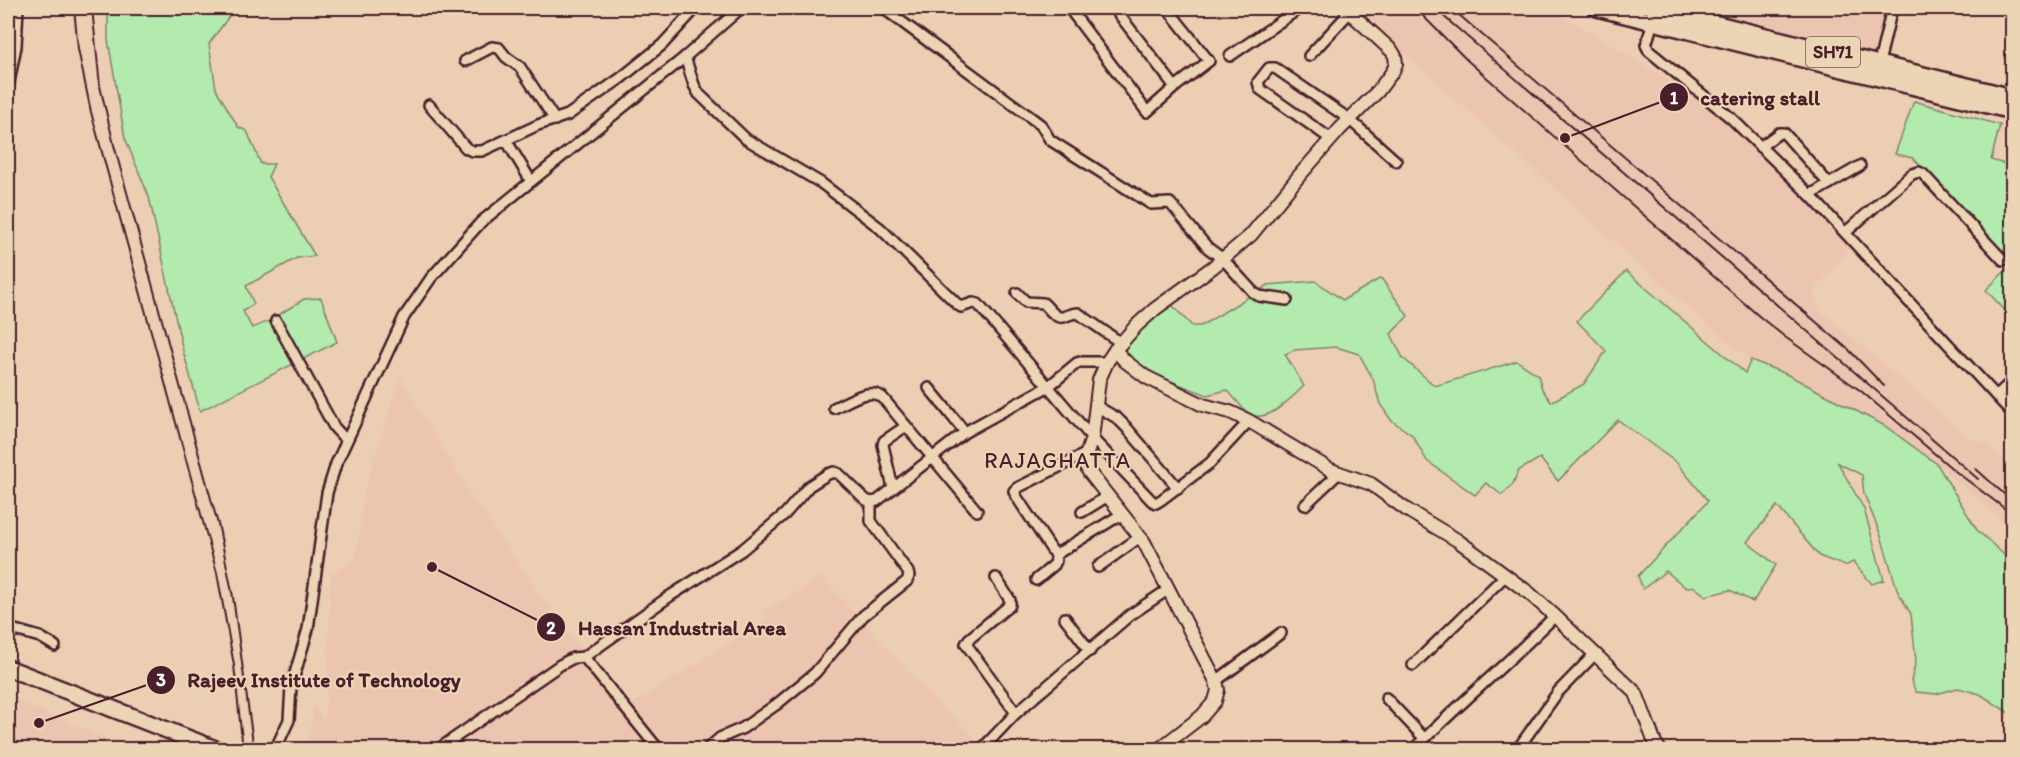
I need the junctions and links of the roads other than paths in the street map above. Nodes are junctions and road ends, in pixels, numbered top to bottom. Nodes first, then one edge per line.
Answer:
1 (18, 8) edge
2 (696, 8) edge
3 (741, 8) edge
4 (883, 8) edge
5 (1069, 8) edge
6 (1114, 8) edge
7 (1167, 8) edge
8 (1300, 8) edge
9 (1601, 8) edge
10 (1892, 8) edge
11 (1347, 10) edge
12 (1653, 15) edge
13 (1230, 56) dead end
14 (1309, 56) dead end
15 (685, 57) junction
16 (465, 61) dead end
17 (1879, 63) junction
18 (1861, 67) junction
19 (10, 72) edge
20 (1174, 87) junction
21 (8, 88) edge
22 (2013, 97) edge
23 (429, 105) dead end
24 (2013, 111) edge
25 (1349, 119) junction
26 (555, 120) junction
27 (1331, 139) junction
28 (506, 140) junction
29 (1760, 147) junction
30 (1396, 161) dead end
31 (1860, 166) dead end
32 (531, 181) junction
33 (1829, 184) junction
34 (1810, 195) junction
35 (1846, 232) junction
36 (1223, 259) junction
37 (2003, 260) dead end
38 (1017, 293) dead end
39 (1287, 300) dead end
40 (276, 321) dead end
41 (1118, 347) junction
42 (1107, 362) junction
43 (2013, 381) edge
44 (1049, 386) junction
45 (929, 388) dead end
46 (1996, 396) junction
47 (1096, 406) junction
48 (834, 408) dead end
49 (2013, 413) edge
50 (1250, 421) junction
51 (906, 426) junction
52 (964, 432) junction
53 (1092, 438) junction
54 (346, 440) junction
55 (1087, 453) junction
56 (932, 456) junction
57 (1339, 473) junction
58 (893, 488) junction
59 (1178, 488) junction
60 (1108, 496) junction
61 (871, 502) junction
62 (1305, 505) dead end
63 (977, 511) dead end
64 (1082, 512) dead end
65 (1122, 514) junction
66 (1140, 537) junction
67 (1055, 555) junction
68 (1098, 567) dead end
69 (1506, 576) junction
70 (996, 578) dead end
71 (1036, 580) dead end
72 (1169, 589) junction
73 (1555, 616) junction
74 (1065, 618) dead end
75 (8, 628) edge
76 (1281, 633) dead end
77 (55, 646) dead end
78 (1090, 651) junction
79 (1594, 655) junction
80 (584, 657) junction
81 (1413, 665) dead end
82 (8, 668) edge
83 (1216, 681) junction
84 (1386, 698) dead end
85 (1016, 713) junction
86 (1424, 738) junction
87 (218, 750) edge
88 (275, 750) edge
89 (437, 750) edge
90 (659, 750) edge
91 (706, 750) edge
92 (981, 750) edge
93 (1158, 750) edge
94 (1413, 750) edge
95 (1517, 750) edge
96 (1660, 750) edge

1 - 19 street
2 - 26 street
3 - 15 street
4 - 36 street
5 - 20 street
6 - 20 street
7 - 20 street
8 - 13 street
9 - 12 main road, SH71
10 - 17 street
11 - 14 street
11 - 25 street
12 - 18 main road, SH71
12 - 29 street
15 - 32 street
15 - 44 street
16 - 26 street
17 - 18 main road, SH71
17 - 22 main road, SH71
18 - 24 main road, SH71
19 - 21 street
23 - 28 street
25 - 27 street
25 - 27 street
25 - 30 street
26 - 28 street
27 - 36 street
28 - 32 street
29 - 33 street
29 - 34 street
31 - 33 street
32 - 54 street
33 - 34 street
34 - 35 street
35 - 37 street
35 - 46 street
36 - 39 street
36 - 41 street
38 - 41 street
40 - 54 street
41 - 42 street
41 - 50 street
42 - 44 street
42 - 47 street
43 - 46 street
44 - 52 street
44 - 53 street
45 - 52 street
46 - 49 street
47 - 53 street
47 - 59 street
48 - 51 street
50 - 57 street
50 - 59 street
51 - 56 street
51 - 58 street
52 - 56 street
53 - 55 street
53 - 59 street
54 - 88 street
55 - 60 street
55 - 67 street
56 - 58 street
56 - 63 street
57 - 62 street
57 - 69 street
58 - 61 street
60 - 64 street
60 - 65 street
61 - 80 street
61 - 91 street
65 - 66 street
65 - 67 street
66 - 68 street
66 - 72 street
67 - 71 street
69 - 73 street
69 - 81 street
70 - 85 street
72 - 78 street
72 - 83 street
73 - 79 street
73 - 86 street
74 - 78 street
75 - 77 street
76 - 83 street
78 - 85 street
79 - 95 street
79 - 96 street
80 - 89 street
80 - 90 street
82 - 87 main road
83 - 93 street
84 - 86 street
85 - 92 street
86 - 94 street

